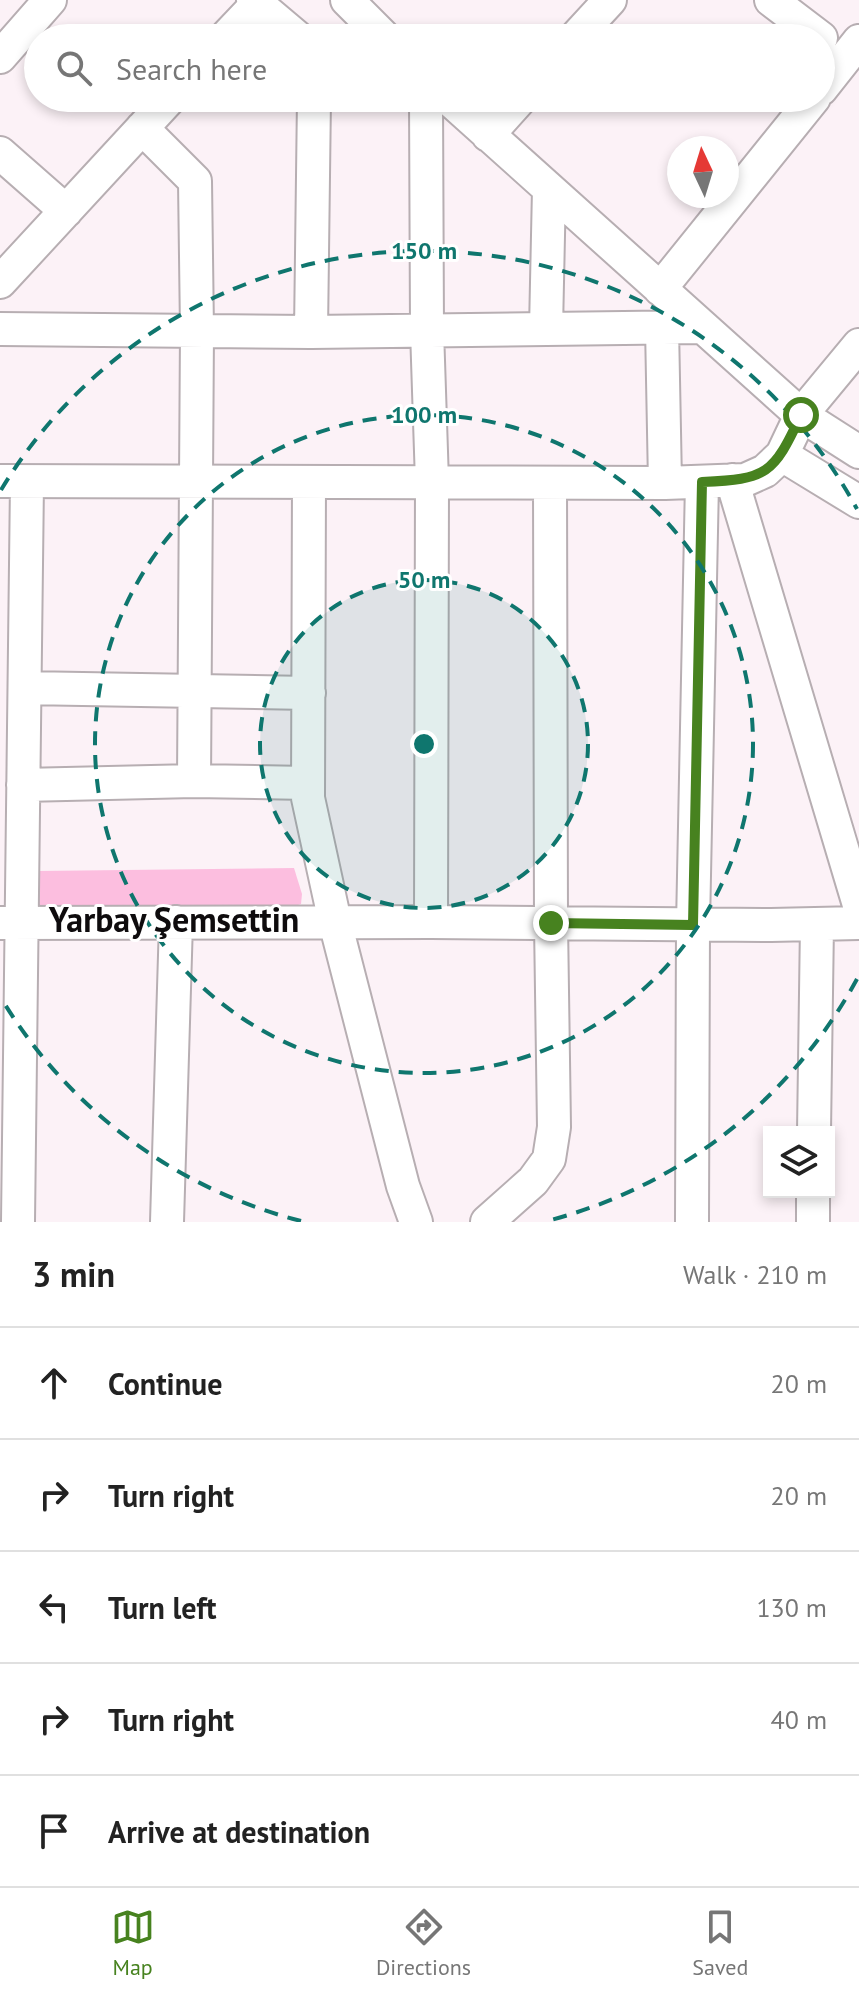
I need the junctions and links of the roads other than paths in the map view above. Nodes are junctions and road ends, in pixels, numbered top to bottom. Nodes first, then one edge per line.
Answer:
1 (50, 0) edge
2 (347, 0) edge
3 (610, 0) edge
4 (771, 0) edge
5 (257, 1) edge
6 (29, 24) edge
7 (237, 24) edge
8 (282, 24) edge
9 (371, 24) edge
10 (588, 24) edge
11 (803, 24) edge
12 (24, 30) edge
13 (835, 45) edge
14 (855, 55) edge
15 (0, 57) edge
16 (835, 75) edge
17 (157, 112) edge
18 (314, 112) edge
19 (426, 112) edge
20 (463, 112) edge
21 (509, 112) edge
22 (803, 112) edge
23 (142, 128) junction
24 (488, 135) junction
25 (0, 153) edge
26 (549, 189) junction
27 (66, 211) junction
28 (0, 282) edge
29 (660, 289) junction
30 (662, 327) junction
31 (701, 327) junction
32 (0, 329) edge
33 (546, 329) junction
34 (427, 330) junction
35 (197, 331) junction
36 (311, 332) junction
37 (859, 345) edge
38 (801, 415) junction
39 (859, 452) edge
40 (782, 455) junction
41 (195, 481) junction
42 (717, 481) junction
43 (14, 482) edge
44 (309, 482) junction
45 (432, 482) junction
46 (550, 483) junction
47 (665, 483) junction
48 (859, 502) edge
49 (25, 688) junction
50 (195, 690) junction
51 (309, 693) junction
52 (194, 781) junction
53 (308, 783) junction
54 (23, 785) junction
55 (859, 905) edge
56 (176, 922) junction
57 (335, 922) junction
58 (431, 922) junction
59 (11, 923) edge
60 (551, 923) junction
61 (859, 923) edge
62 (817, 924) junction
63 (693, 925) junction
64 (814, 1126) edge
65 (813, 1198) edge
66 (18, 1222) edge
67 (167, 1222) edge
68 (416, 1222) edge
69 (487, 1222) edge
70 (692, 1222) edge
71 (813, 1222) edge

1 - 6 street
2 - 9 street
3 - 10 street
4 - 11 street
5 - 7 street
5 - 8 street
12 - 15 street
13 - 14 street
14 - 16 street
17 - 23 street
18 - 36 street
19 - 34 street
20 - 24 street
21 - 24 street
22 - 29 street
23 - 27 street
23 - 35 street
24 - 26 street
25 - 27 street
26 - 29 street
26 - 33 street
27 - 28 street
29 - 31 street
30 - 31 street
30 - 33 street
30 - 47 street
31 - 38 street
32 - 35 street
33 - 34 street
34 - 36 street
34 - 45 street
35 - 36 street
35 - 41 street
37 - 38 street
38 - 39 street
38 - 40 street
40 - 42 street
40 - 48 street
41 - 43 street
41 - 44 street
41 - 50 street
42 - 47 street
42 - 55 street
42 - 63 street
43 - 49 street
44 - 45 street
44 - 51 street
45 - 46 street
45 - 58 street
46 - 47 street
46 - 60 street
49 - 50 street
49 - 54 street
50 - 51 street
50 - 52 street
51 - 53 street
52 - 53 street
52 - 54 street
53 - 57 street
54 - 59 street
56 - 57 street
56 - 59 street
56 - 67 street
57 - 58 street
57 - 68 street
58 - 60 street
59 - 66 street
60 - 63 street
60 - 69 street
61 - 62 street
62 - 63 street
62 - 64 street
63 - 70 street
65 - 71 street

